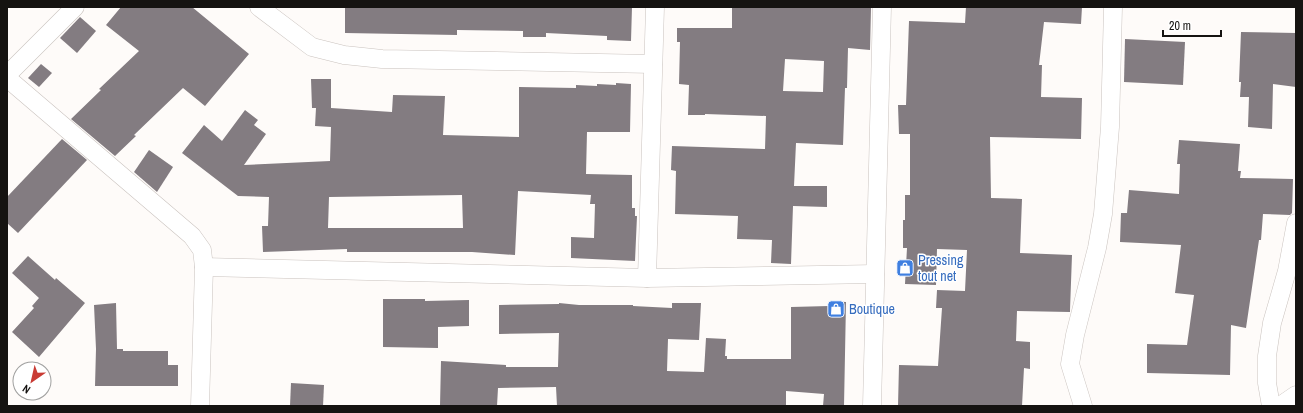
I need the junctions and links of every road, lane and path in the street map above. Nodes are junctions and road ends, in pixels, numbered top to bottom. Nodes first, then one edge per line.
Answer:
1 (75, 7) edge
2 (259, 7) edge
3 (655, 7) edge
4 (882, 7) edge
5 (1113, 7) edge
6 (653, 64) junction
7 (7, 77) edge
8 (1296, 222) edge
9 (204, 267) junction
10 (875, 274) junction
11 (647, 278) junction
12 (1296, 395) edge
13 (200, 406) edge
14 (872, 406) edge
15 (1083, 406) edge
16 (1271, 406) edge
17 (1280, 406) edge

1 - 7 street
2 - 6 street
3 - 6 street
4 - 10 street
5 - 15 street
6 - 11 street
7 - 9 street
8 - 16 street
9 - 11 street
9 - 13 street
10 - 11 street
10 - 14 street
12 - 17 street

